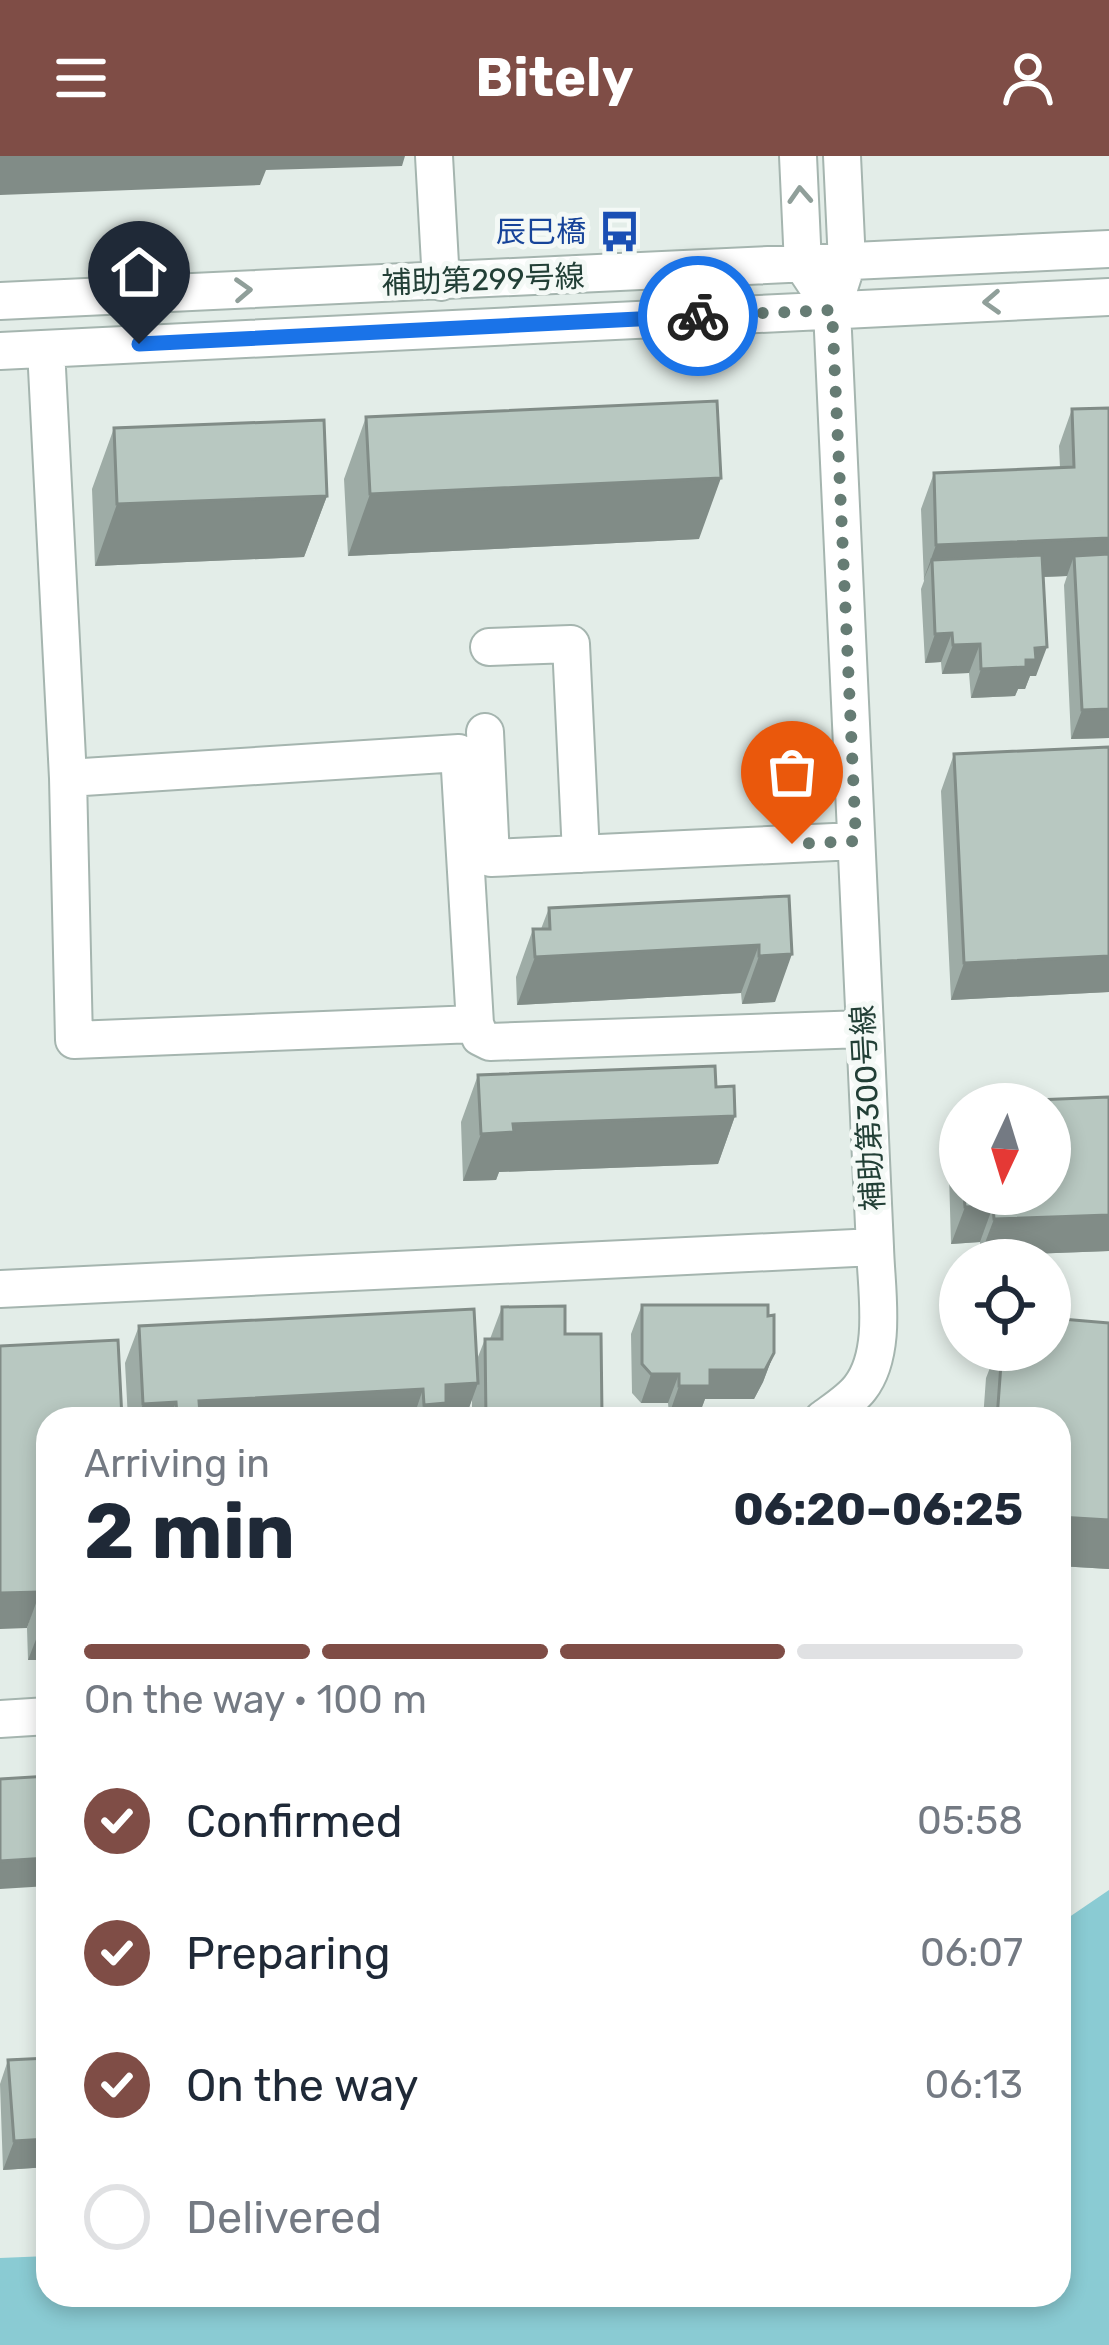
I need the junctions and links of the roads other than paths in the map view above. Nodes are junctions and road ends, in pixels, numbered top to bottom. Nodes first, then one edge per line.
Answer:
1 (434, 156) edge
2 (798, 156) edge
3 (842, 156) edge
4 (1109, 249) edge
5 (847, 263) junction
6 (803, 266) junction
7 (441, 282) junction
8 (1109, 297) edge
9 (0, 301) edge
10 (832, 310) junction
11 (46, 349) junction
12 (0, 351) edge
13 (489, 647) dead end
14 (485, 732) dead end
15 (68, 778) junction
16 (856, 841) junction
17 (581, 854) junction
18 (475, 1024) junction
19 (864, 1029) junction
20 (875, 1247) junction
21 (0, 1289) edge
22 (838, 1407) edge
23 (36, 1717) edge
24 (0, 1719) edge

1 - 7 street
6 -> 2 street
3 - 5 street
4 - 5 street, 補助第299号線
5 - 6 street, 補助第299号線
5 - 10 street
6 - 7 street, 補助第299号線
6 - 10 street
9 -> 7 street, 補助第299号線
8 -> 10 street, 補助第299号線
10 - 11 street, 補助第299号線
10 - 16 street, 補助第300号線
11 - 12 street, 補助第299号線
11 - 15 street
13 - 17 street
14 - 17 street
15 - 18 street
15 - 18 street
16 - 17 street
16 - 19 street, 補助第300号線
18 - 19 street
19 - 20 street, 補助第300号線
20 - 21 street, 補助第300号線
20 - 22 street
23 - 24 street

